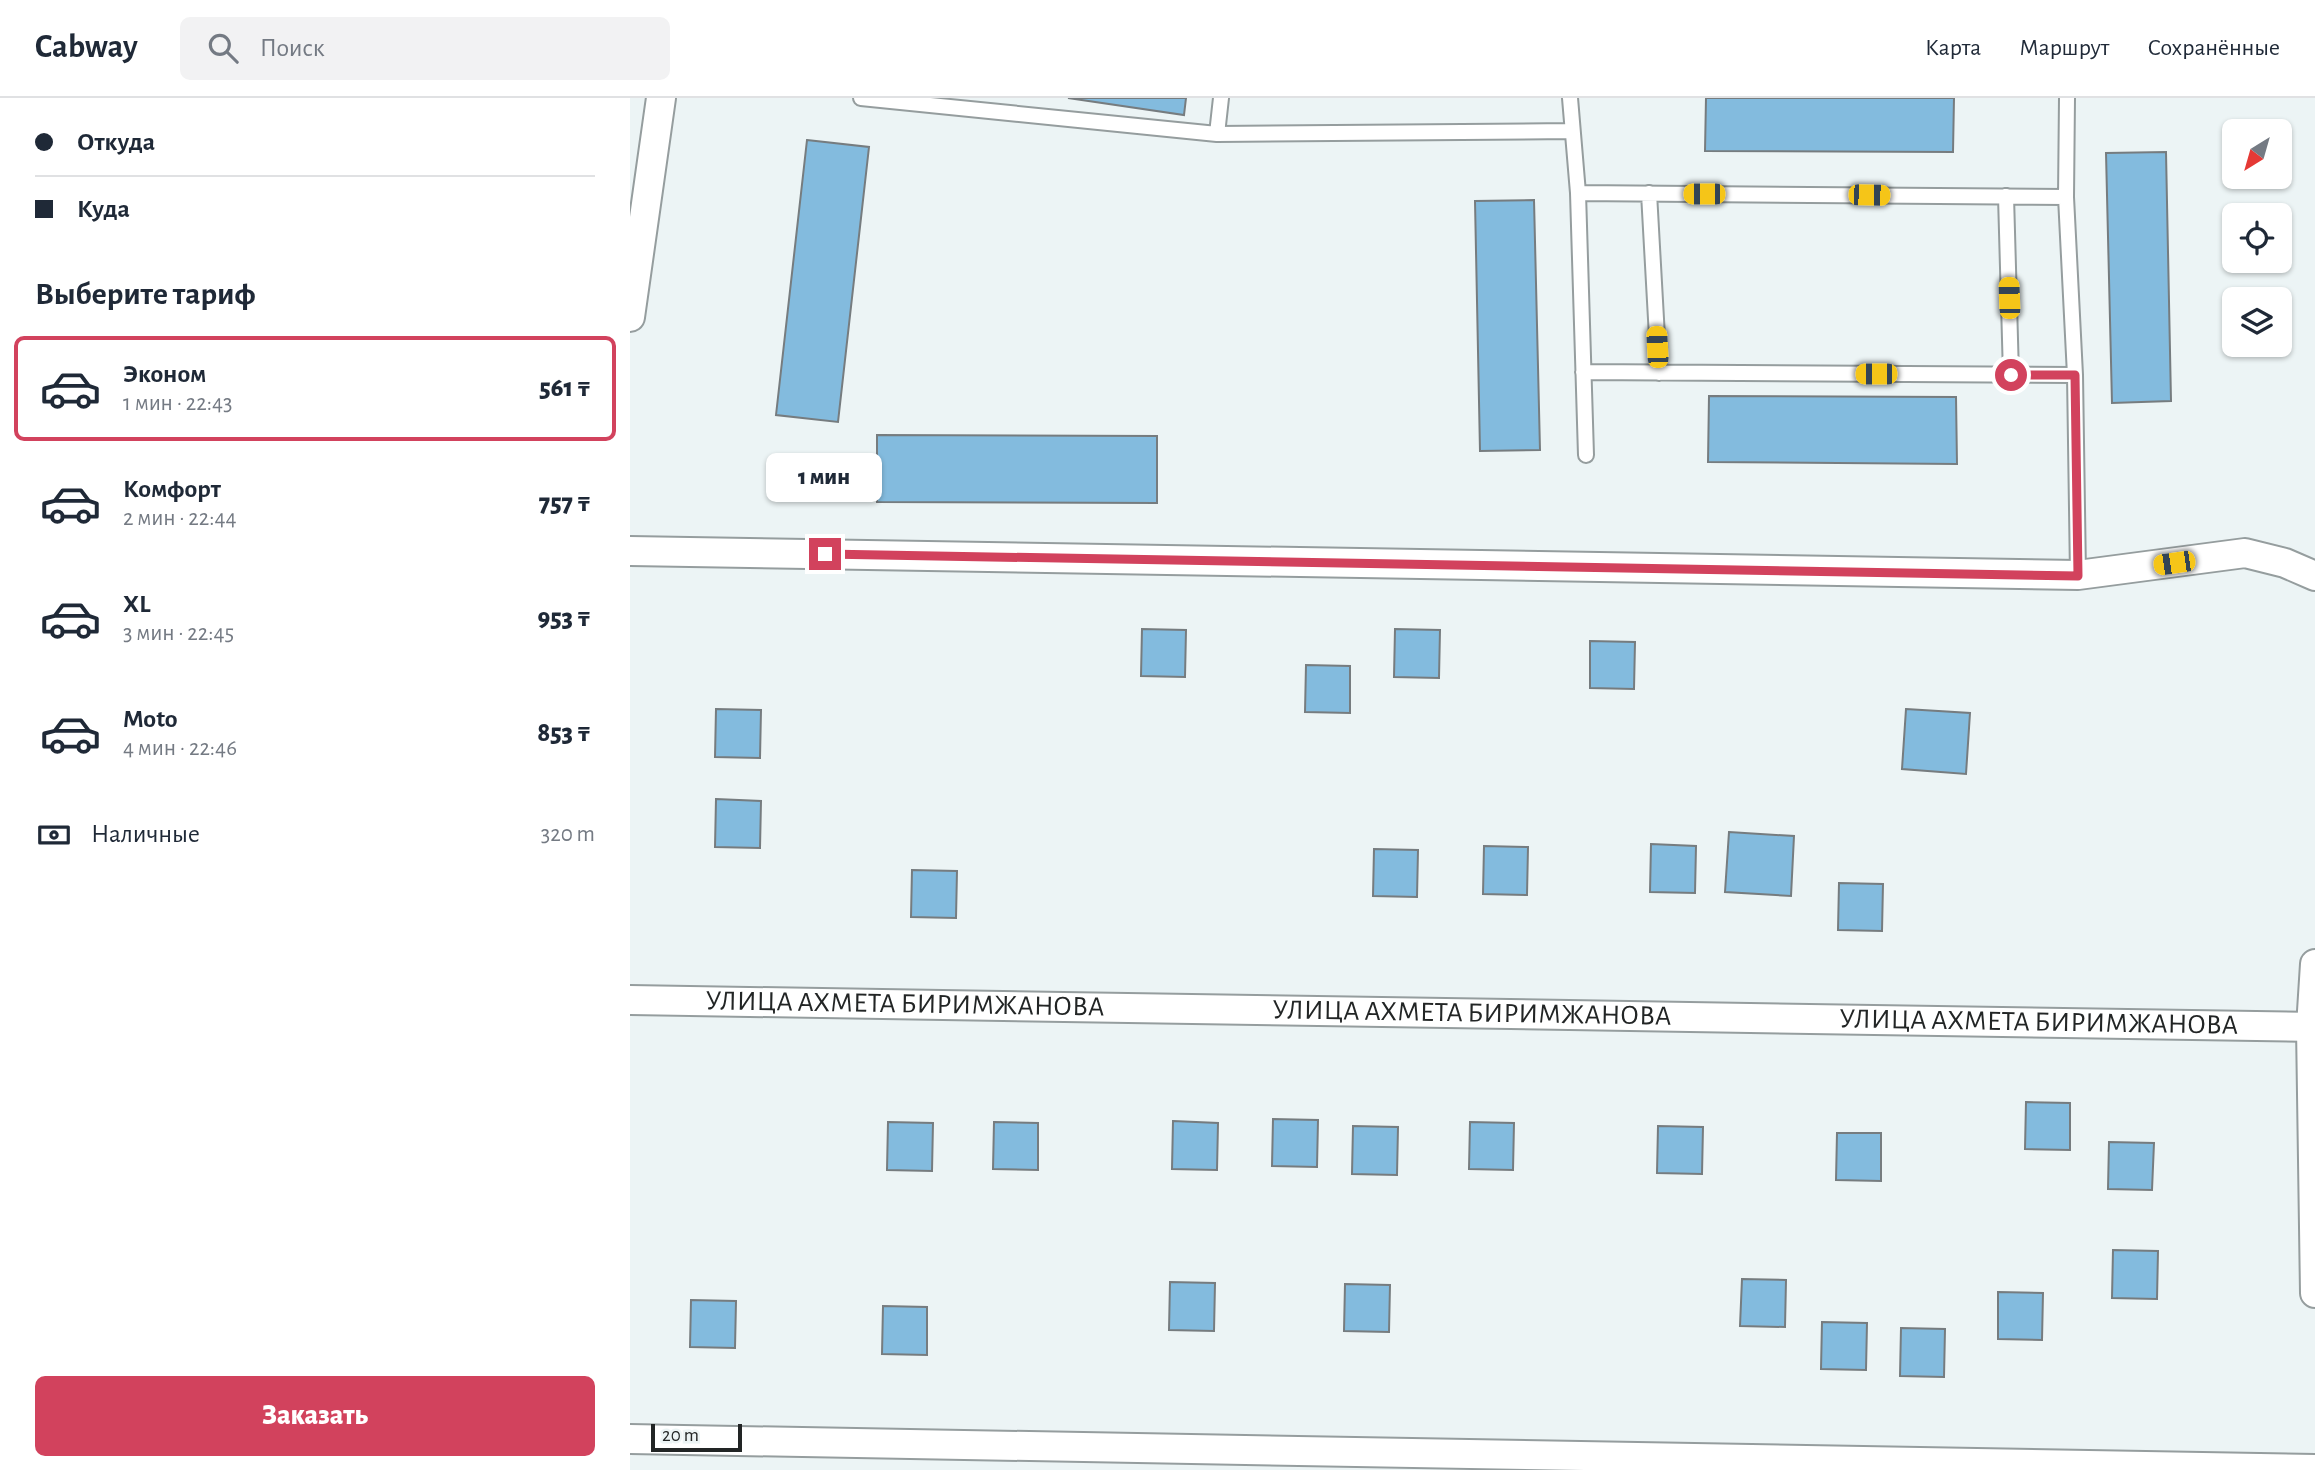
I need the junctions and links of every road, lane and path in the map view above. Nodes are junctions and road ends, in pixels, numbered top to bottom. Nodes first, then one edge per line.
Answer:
1 (661, 98) edge
2 (861, 98) edge
3 (1222, 98) edge
4 (1570, 98) edge
5 (2067, 98) edge
6 (913, 99) edge
7 (1571, 131) junction
8 (1217, 134) junction
9 (1578, 193) junction
10 (1649, 193) junction
11 (2006, 196) junction
12 (2066, 197) junction
13 (630, 317) edge
14 (1583, 372) junction
15 (1659, 373) junction
16 (2011, 375) junction
17 (2075, 375) junction
18 (1586, 455) dead end
19 (630, 551) edge
20 (2078, 576) junction
21 (2315, 576) edge
22 (2315, 964) edge
23 (630, 1000) edge
24 (2313, 1027) edge
25 (2315, 1293) edge
26 (630, 1438) edge
27 (2315, 1469) edge

1 - 13 street
2 - 6 lane
3 - 8 lane
4 - 7 lane
5 - 12 lane
6 - 8 lane
7 - 8 lane
7 - 9 lane
9 - 10 lane
9 - 14 lane
10 - 11 lane
10 - 15 lane
11 - 12 lane
11 - 16 lane
12 - 17 lane
14 - 15 lane
14 - 18 lane
15 - 16 lane
16 - 17 lane
17 - 20 lane
19 - 20 street
20 - 21 street
22 - 24 street
23 - 24 street, УЛИЦА АХМЕТА БИРИМЖАНОВА
24 - 25 street
26 - 27 street

